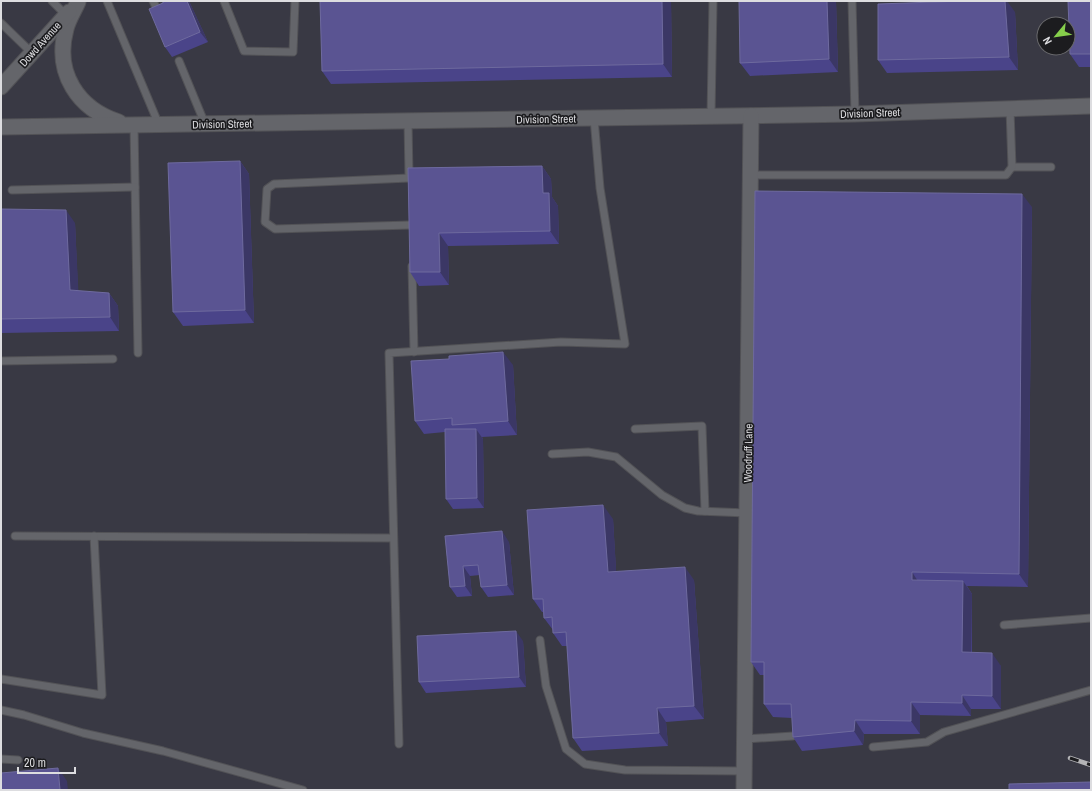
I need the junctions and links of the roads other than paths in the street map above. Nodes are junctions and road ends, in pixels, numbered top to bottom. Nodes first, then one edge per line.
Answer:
1 (52, 1) edge
2 (79, 1) edge
3 (107, 1) edge
4 (153, 1) edge
5 (224, 1) edge
6 (295, 1) edge
7 (713, 1) edge
8 (852, 1) edge
9 (157, 9) edge
10 (66, 15) junction
11 (1, 23) edge
12 (32, 53) junction
13 (179, 61) dead end
14 (1, 87) edge
15 (1091, 106) edge
16 (1010, 108) junction
17 (855, 114) junction
18 (711, 116) junction
19 (751, 116) junction
20 (594, 118) junction
21 (408, 121) junction
22 (205, 124) junction
23 (134, 125) junction
24 (159, 125) junction
25 (1, 127) edge
26 (1012, 167) junction
27 (1050, 167) dead end
28 (750, 175) junction
29 (409, 178) junction
30 (410, 186) edge
31 (135, 187) junction
32 (12, 190) dead end
33 (410, 217) edge
34 (410, 225) junction
35 (411, 233) edge
36 (411, 256) edge
37 (414, 352) junction
38 (138, 353) dead end
39 (113, 359) dead end
40 (1, 361) edge
41 (635, 429) dead end
42 (552, 454) dead end
43 (705, 511) junction
44 (747, 513) junction
45 (15, 536) dead end
46 (94, 536) junction
47 (393, 538) junction
48 (1091, 618) edge
49 (1004, 625) dead end
50 (540, 640) dead end
51 (1, 679) edge
52 (1091, 690) edge
53 (1, 710) edge
54 (794, 736) edge
55 (745, 739) junction
56 (399, 744) dead end
57 (873, 747) dead end
58 (1, 759) edge
59 (18, 760) dead end
60 (744, 771) junction
61 (303, 790) edge
62 (744, 790) edge

1 - 10 lane
2 - 10 street, Dowd Avenue
2 - 23 street
3 - 24 lane
4 - 9 lane
5 - 6 lane
7 - 18 lane
8 - 17 lane
10 - 12 street, Dowd Avenue
11 - 12 lane
12 - 14 street, Dowd Avenue
13 - 22 lane
15 - 16 street, Division Street
16 - 17 street, Division Street
16 - 26 lane
17 - 19 street, Division Street
18 - 19 street, Division Street
18 - 20 street, Division Street
19 - 28 street, Woodruff Lane
20 - 21 street, Division Street
20 - 37 lane
21 - 22 street, Division Street
21 - 29 lane
22 - 24 street, Division Street
23 - 24 street, Division Street
23 - 25 street, Division Street
23 - 31 lane
26 - 27 lane
26 - 28 lane
28 - 44 street, Woodruff Lane
29 - 30 lane
29 - 34 lane
31 - 32 lane
31 - 38 lane
33 - 34 lane
34 - 35 lane
36 - 37 lane
37 - 47 lane
39 - 40 lane
41 - 43 lane
42 - 43 lane
43 - 44 lane
44 - 55 street, Woodruff Lane
45 - 46 lane
46 - 47 lane
46 - 51 lane
47 - 56 lane
48 - 49 lane
50 - 60 lane
52 - 57 lane
53 - 61 lane
54 - 55 lane
55 - 60 street, Woodruff Lane
58 - 59 lane
60 - 62 street, Woodruff Lane

